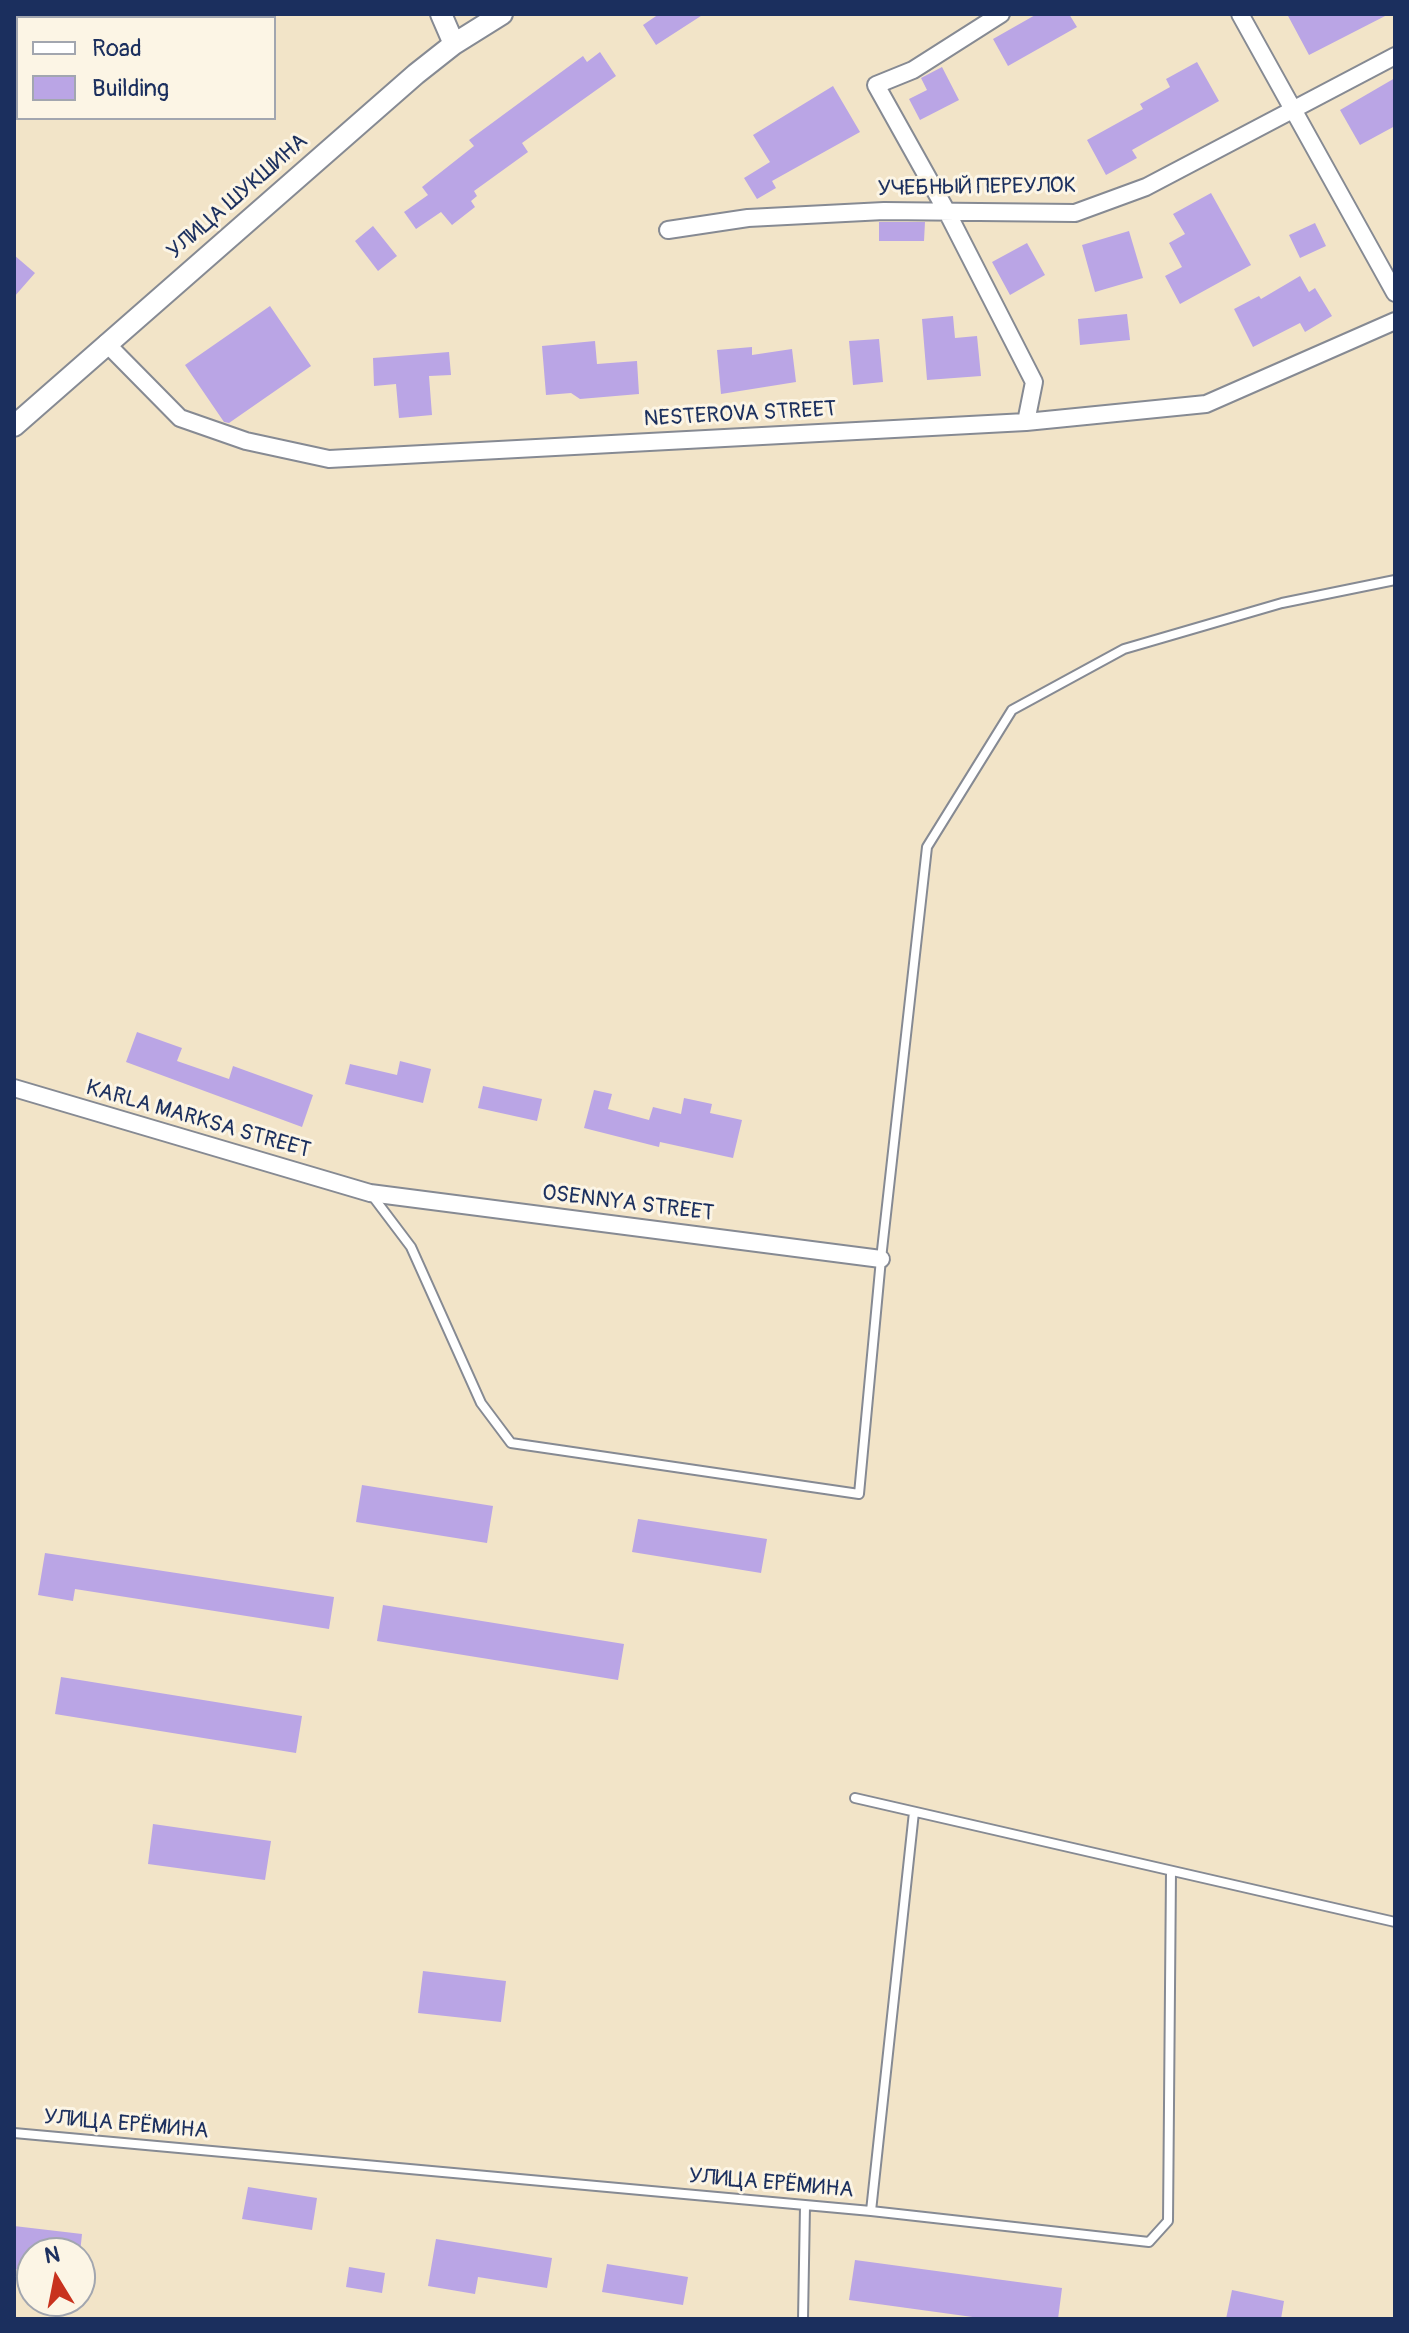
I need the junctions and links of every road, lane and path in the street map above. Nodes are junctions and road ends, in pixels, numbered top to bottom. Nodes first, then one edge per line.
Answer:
1 (441, 14) edge
2 (502, 14) edge
3 (1001, 14) edge
4 (1240, 14) edge
5 (454, 44) junction
6 (1395, 56) edge
7 (1293, 110) junction
8 (947, 212) junction
9 (668, 230) dead end
10 (1395, 293) edge
11 (1395, 321) edge
12 (106, 343) junction
13 (1026, 422) junction
14 (14, 426) edge
15 (1395, 580) edge
16 (14, 1088) edge
17 (370, 1193) junction
18 (881, 1259) junction
19 (855, 1798) dead end
20 (914, 1812) junction
21 (1171, 1871) junction
22 (1395, 1922) edge
23 (14, 2133) edge
24 (805, 2206) junction
25 (871, 2211) junction
26 (803, 2319) edge

1 - 5 street
2 - 5 street, УЛИЦА ШУКШИНА
3 - 8 street
4 - 7 street
5 - 12 street, УЛИЦА ШУКШИНА
6 - 7 street, УЧЕБНЫЙ ПЕРЕУЛОК
7 - 8 street, УЧЕБНЫЙ ПЕРЕУЛОК
7 - 10 street
8 - 9 street, УЧЕБНЫЙ ПЕРЕУЛОК
8 - 13 street
11 - 13 street, NESTEROVA STREET
12 - 13 street, NESTEROVA STREET
12 - 14 street, УЛИЦА ШУКШИНА
15 - 18 lane
16 - 17 street, KARLA MARKSA STREET
17 - 18 street, OSENNYA STREET
17 - 18 lane
19 - 20 lane
20 - 21 lane
20 - 25 lane
21 - 22 lane
21 - 25 lane, УЛИЦА ЕРЁМИНА
23 - 24 lane, УЛИЦА ЕРЁМИНА
24 - 25 lane, УЛИЦА ЕРЁМИНА
24 - 26 lane

